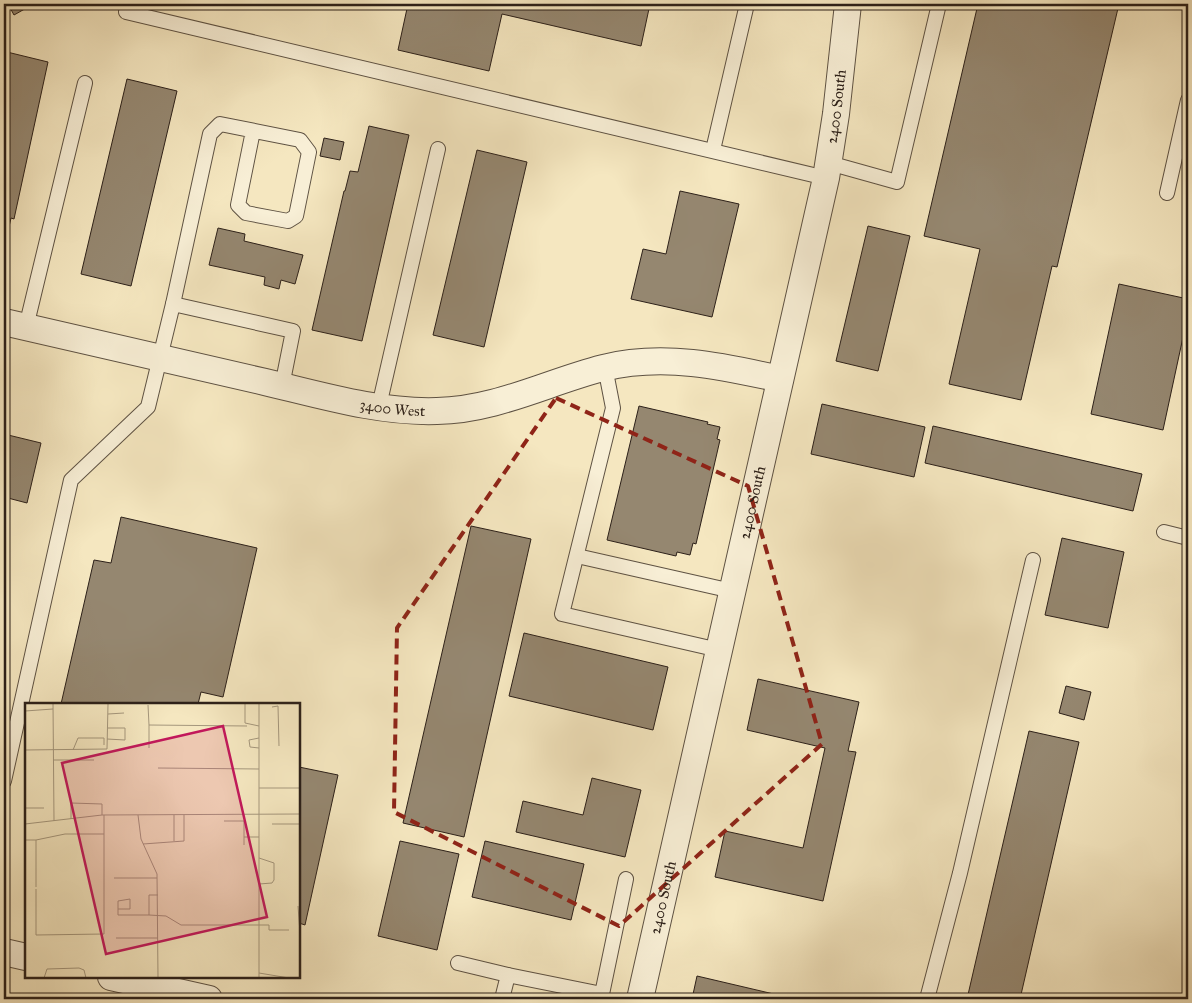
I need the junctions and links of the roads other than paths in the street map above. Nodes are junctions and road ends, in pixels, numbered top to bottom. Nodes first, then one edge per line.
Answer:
1 (128, 4) edge
2 (747, 4) edge
3 (848, 4) edge
4 (939, 4) edge
5 (84, 83) dead end
6 (1188, 100) edge
7 (254, 131) junction
8 (438, 149) dead end
9 (713, 150) junction
10 (827, 171) junction
11 (1167, 193) dead end
12 (173, 304) junction
13 (15, 325) edge
14 (160, 358) junction
15 (605, 368) junction
16 (780, 379) junction
17 (282, 386) junction
18 (379, 406) junction
19 (1164, 532) dead end
20 (1188, 538) edge
21 (577, 556) junction
22 (1033, 560) dead end
23 (732, 592) junction
24 (719, 650) junction
25 (4, 781) edge
26 (626, 879) dead end
27 (4, 952) edge
28 (25, 957) edge
29 (458, 963) dead end
30 (508, 975) junction
31 (115, 978) edge
32 (209, 999) edge
33 (502, 999) edge
34 (640, 999) edge
35 (927, 999) edge

1 - 9 lane
2 - 9 lane
3 - 10 street, 2400 South
4 - 10 lane
5 - 13 lane
6 - 11 lane
7 - 7 lane
7 - 12 lane
8 - 18 lane
9 - 10 lane
10 - 16 street, 2400 South
12 - 14 lane
12 - 17 lane
13 - 14 street, 3400 West
14 - 17 street, 3400 West
14 - 25 lane
15 - 16 street, 3400 West
15 - 18 street, 3400 West
15 - 21 lane
16 - 23 street, 2400 South
17 - 18 street, 3400 West
19 - 20 lane
21 - 23 lane
21 - 24 lane
22 - 35 lane
23 - 24 street, 2400 South
24 - 34 street, 2400 South
26 - 30 lane
27 - 28 street
29 - 30 lane
30 - 33 lane
31 - 32 street

